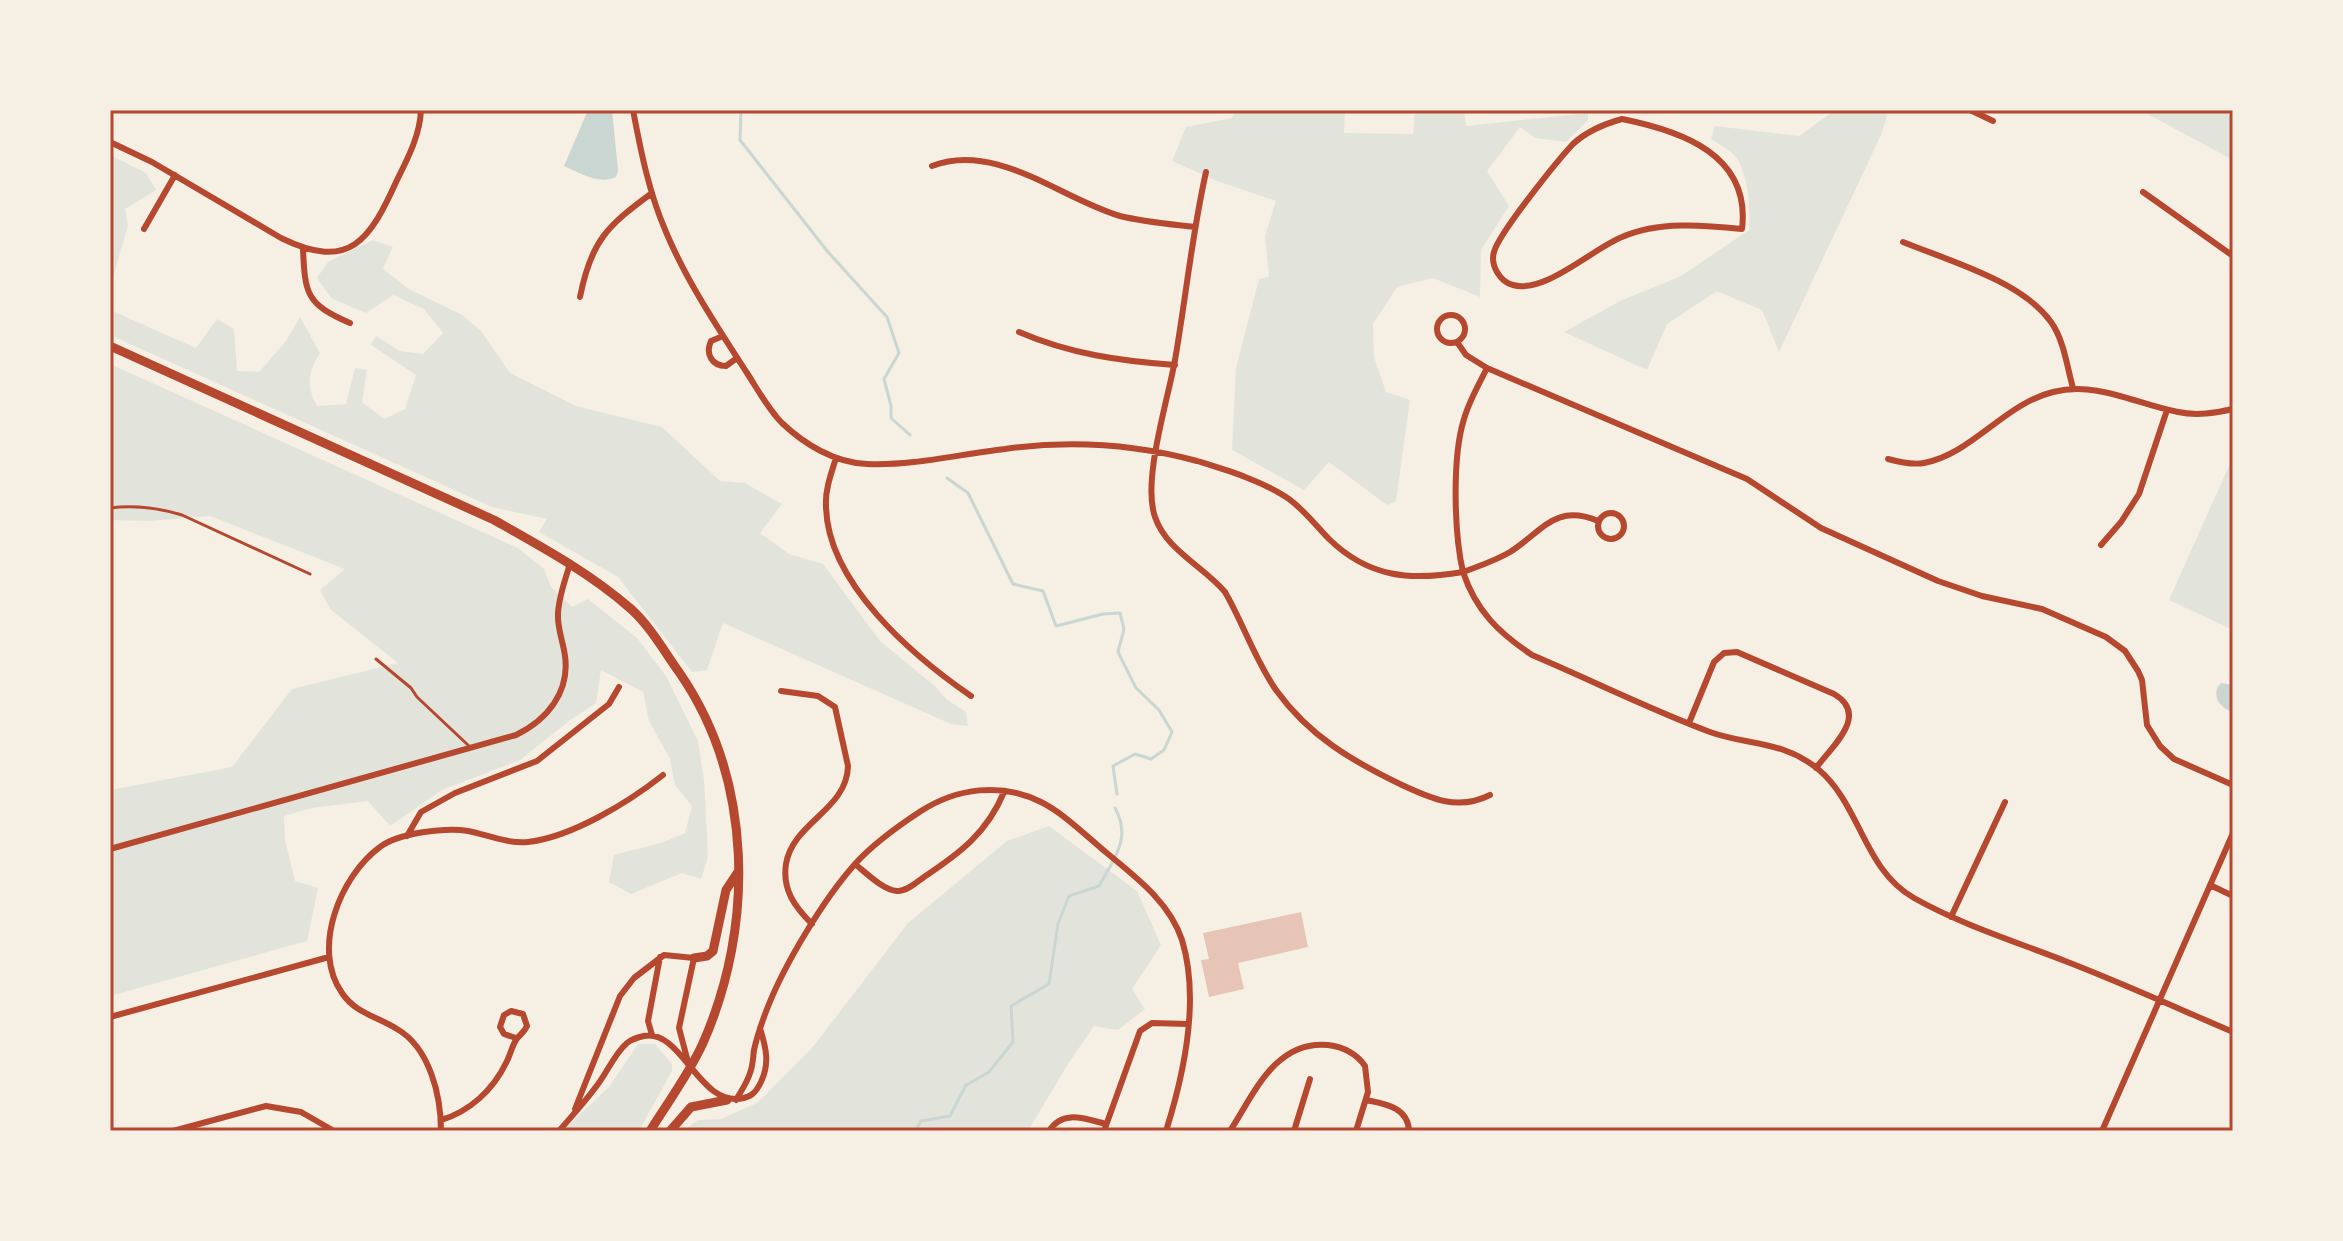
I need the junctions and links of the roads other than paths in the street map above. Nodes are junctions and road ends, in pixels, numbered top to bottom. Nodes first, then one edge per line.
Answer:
1 (421, 110) edge
2 (633, 110) edge
3 (1623, 110) edge
4 (1970, 110) edge
5 (1622, 119) junction
6 (1993, 121) dead end
7 (110, 142) edge
8 (932, 166) dead end
9 (1206, 172) dead end
10 (175, 175) junction
11 (2143, 192) dead end
12 (652, 193) junction
13 (1194, 227) junction
14 (144, 229) dead end
15 (1903, 242) dead end
16 (303, 249) junction
17 (2233, 256) edge
18 (580, 297) dead end
19 (350, 323) dead end
20 (1019, 332) dead end
21 (723, 336) junction
22 (1457, 342) junction
23 (110, 346) edge
24 (737, 358) junction
25 (1175, 365) junction
26 (1487, 368) junction
27 (2073, 388) junction
28 (2233, 409) edge
29 (2167, 410) junction
30 (1157, 452) junction
31 (836, 458) junction
32 (1888, 459) dead end
33 (110, 508) edge
34 (1598, 521) junction
35 (2101, 545) dead end
36 (570, 564) junction
37 (1463, 572) junction
38 (310, 574) dead end
39 (376, 659) dead end
40 (619, 687) dead end
41 (781, 691) dead end
42 (971, 696) dead end
43 (1689, 723) junction
44 (471, 748) junction
45 (1816, 768) junction
46 (663, 775) dead end
47 (2233, 785) edge
48 (1004, 792) junction
49 (1490, 795) dead end
50 (2005, 802) dead end
51 (2233, 833) edge
52 (407, 836) junction
53 (110, 849) edge
54 (855, 864) junction
55 (738, 872) junction
56 (2210, 885) junction
57 (2233, 896) edge
58 (1951, 917) junction
59 (812, 924) junction
60 (329, 957) junction
61 (660, 957) junction
62 (694, 958) junction
63 (2160, 1001) junction
64 (110, 1017) edge
65 (1188, 1024) junction
66 (679, 1028) junction
67 (760, 1028) junction
68 (2233, 1032) edge
69 (652, 1035) junction
70 (516, 1038) junction
71 (665, 1041) junction
72 (690, 1068) junction
73 (1310, 1079) dead end
74 (731, 1100) junction
75 (1366, 1100) junction
76 (574, 1113) junction
77 (441, 1120) junction
78 (1105, 1128) edge
79 (331, 1130) edge
80 (173, 1131) edge
81 (441, 1131) edge
82 (559, 1131) edge
83 (650, 1131) edge
84 (670, 1131) edge
85 (1049, 1131) edge
86 (1166, 1131) edge
87 (1230, 1131) edge
88 (1294, 1131) edge
89 (1356, 1131) edge
90 (1409, 1131) edge
91 (2102, 1131) edge

1 - 16 street
2 - 12 street
3 - 5 street
4 - 6 street
5 - 5 street
7 - 10 street
8 - 13 street
9 - 13 street
10 - 14 street
10 - 16 street
11 - 17 street
12 - 18 street
12 - 21 street
13 - 25 street
15 - 27 street
16 - 19 street
20 - 25 street
21 - 24 street
21 - 24 street
22 - 22 street
22 - 26 street
23 - 36 main road
24 - 31 street
25 - 30 street
26 - 37 street
26 - 47 street
27 - 29 street
27 - 32 street
28 - 29 street
29 - 35 street
30 - 31 street
30 - 37 street
30 - 49 street
31 - 42 street
33 - 38 lane
34 - 34 street
34 - 37 street
36 - 44 street
36 - 55 main road
37 - 43 street
39 - 44 lane
40 - 52 street
41 - 59 street
43 - 45 street
43 - 45 street
44 - 53 street
45 - 58 street
46 - 52 street
48 - 54 street
48 - 54 street
48 - 65 street
50 - 58 street
51 - 56 street
52 - 60 street
54 - 59 street
55 - 62 main road
55 - 72 main road
56 - 57 street
56 - 63 street
58 - 63 street
59 - 67 street
60 - 64 street
60 - 77 street
61 - 62 street
61 - 69 street
61 - 76 street
62 - 66 street
63 - 68 street
63 - 91 street
65 - 78 street
65 - 86 street
66 - 71 street
66 - 72 street
67 - 74 street
67 - 74 street
69 - 71 street
69 - 76 street
70 - 70 street
70 - 77 street
71 - 72 street
72 - 74 street
72 - 83 main road
73 - 88 street
74 - 84 main road
75 - 87 street
75 - 89 street
75 - 90 street
76 - 82 street
77 - 81 street
78 - 85 street
79 - 80 street

